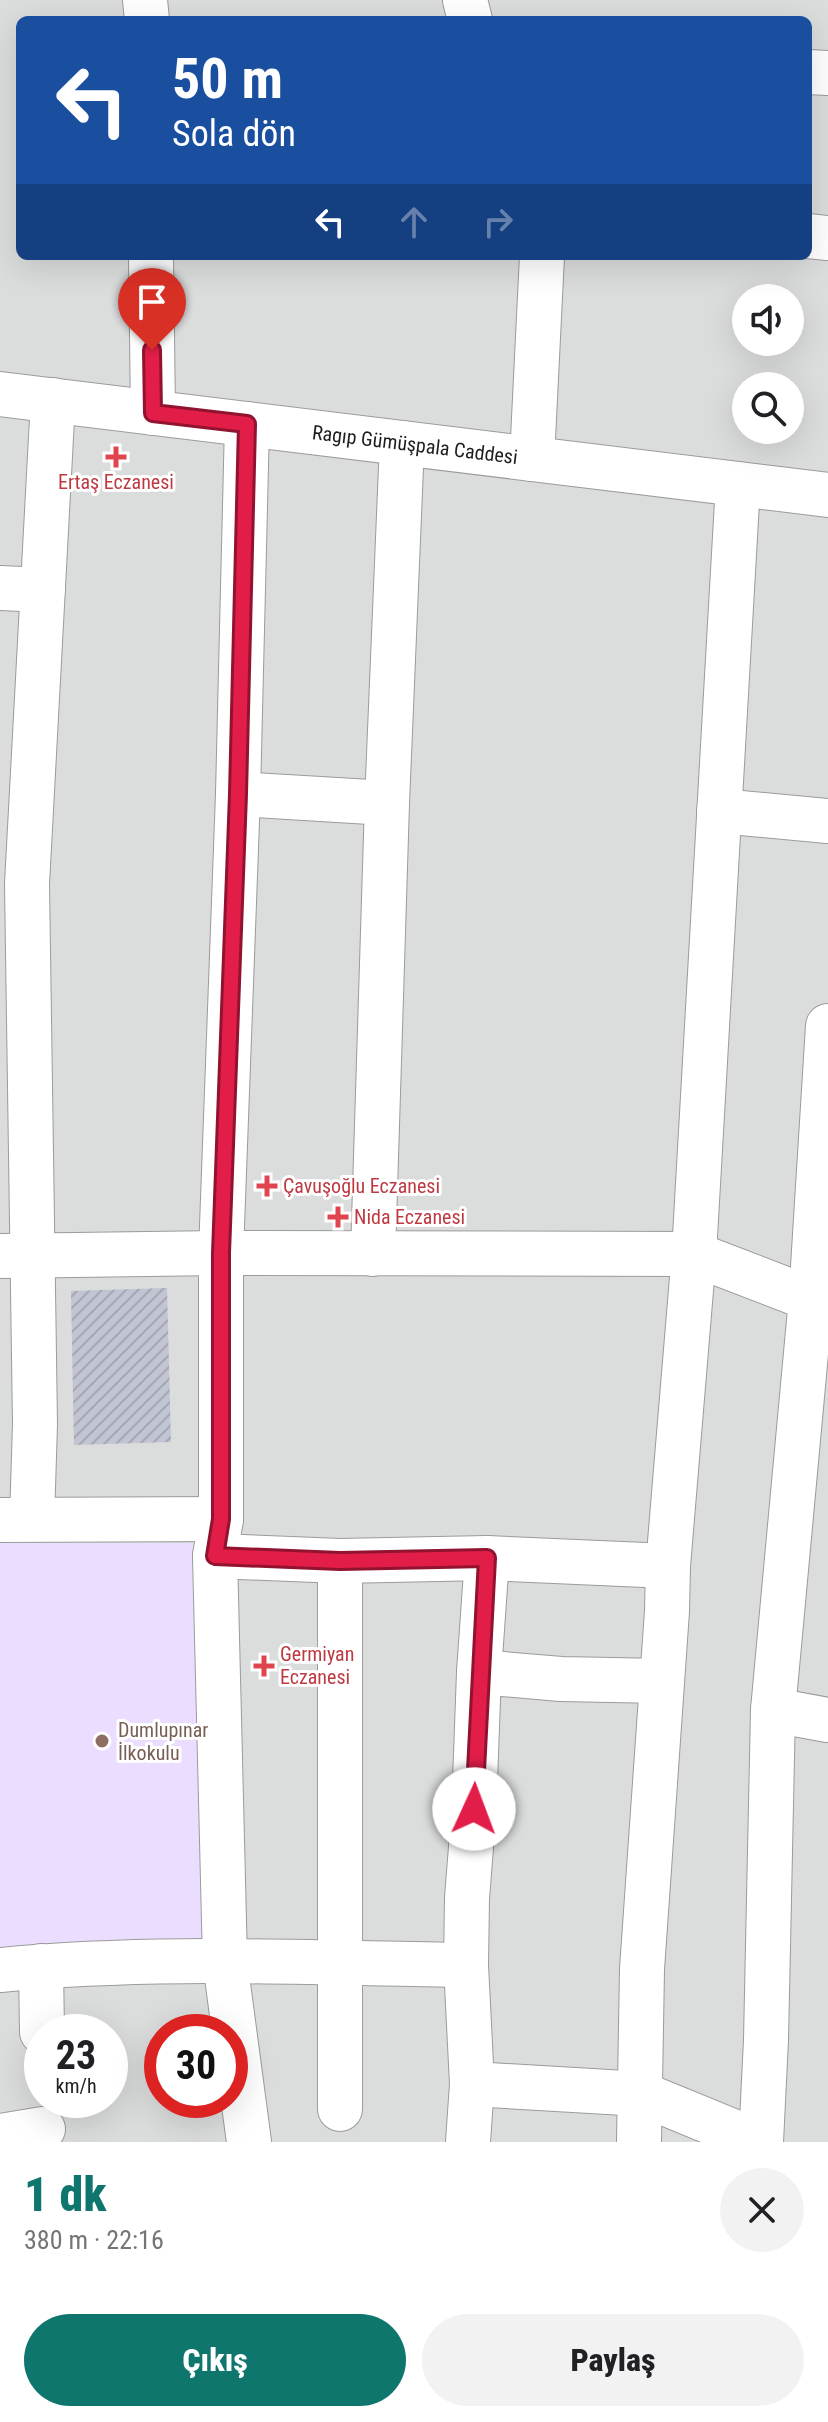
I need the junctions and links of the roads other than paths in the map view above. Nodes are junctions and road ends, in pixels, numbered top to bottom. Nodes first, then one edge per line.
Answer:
1 (151, 260) edge
2 (542, 260) edge
3 (0, 394) edge
4 (53, 400) junction
5 (153, 413) junction
6 (247, 424) junction
7 (402, 443) junction
8 (532, 459) junction
9 (738, 484) junction
10 (828, 495) edge
11 (0, 588) edge
12 (43, 590) junction
13 (238, 794) junction
14 (387, 803) junction
15 (719, 811) junction
16 (15, 819) edge
17 (828, 821) edge
18 (828, 1026) edge
19 (15, 1036) edge
20 (221, 1253) junction
21 (373, 1254) junction
22 (694, 1254) junction
23 (16, 1256) edge
24 (820, 1300) edge
25 (16, 1520) edge
26 (218, 1538) junction
27 (487, 1558) junction
28 (340, 1561) junction
29 (668, 1566) junction
30 (479, 1672) junction
31 (662, 1681) junction
32 (773, 1710) junction
33 (828, 1720) edge
34 (225, 1962) junction
35 (340, 1963) junction
36 (466, 1965) junction
37 (21, 1968) edge
38 (36, 2014) edge
39 (472, 2084) junction
40 (642, 2094) junction
41 (340, 2109) dead end
42 (43, 2124) edge
43 (0, 2136) edge
44 (249, 2142) edge
45 (468, 2142) edge
46 (639, 2142) edge
47 (760, 2142) edge

1 - 5 street
2 - 8 street
3 - 4 street, Ragıp Gümüşpala Caddesi
4 - 5 street, Ragıp Gümüşpala Caddesi
4 - 12 street
5 - 6 street, Ragıp Gümüşpala Caddesi
6 - 7 street, Ragıp Gümüşpala Caddesi
6 - 13 street
7 - 8 street, Ragıp Gümüşpala Caddesi
7 - 14 street
8 - 9 street, Ragıp Gümüşpala Caddesi
9 - 10 street, Ragıp Gümüşpala Caddesi
9 - 15 street
11 - 12 street
12 - 16 street
13 - 14 street
13 - 20 street
14 - 21 street
15 - 17 street
15 - 22 street
16 - 19 street
18 - 24 street
19 - 23 street
20 - 21 street
20 - 23 street
20 - 26 street
21 - 22 street
22 - 24 street
22 - 29 street
23 - 25 street
24 - 32 street
25 - 26 street
26 - 28 street
26 - 34 street
27 - 28 street
27 - 29 street
27 - 30 street
28 - 35 street
29 - 31 street
30 - 31 street
30 - 36 street
31 - 40 street
32 - 33 street
32 - 47 street
34 - 35 street
34 - 37 street
34 - 44 street
35 - 36 street
35 - 41 street
36 - 39 street
37 - 38 street
39 - 40 street
39 - 45 street
40 - 46 street
40 - 47 street
42 - 43 street

